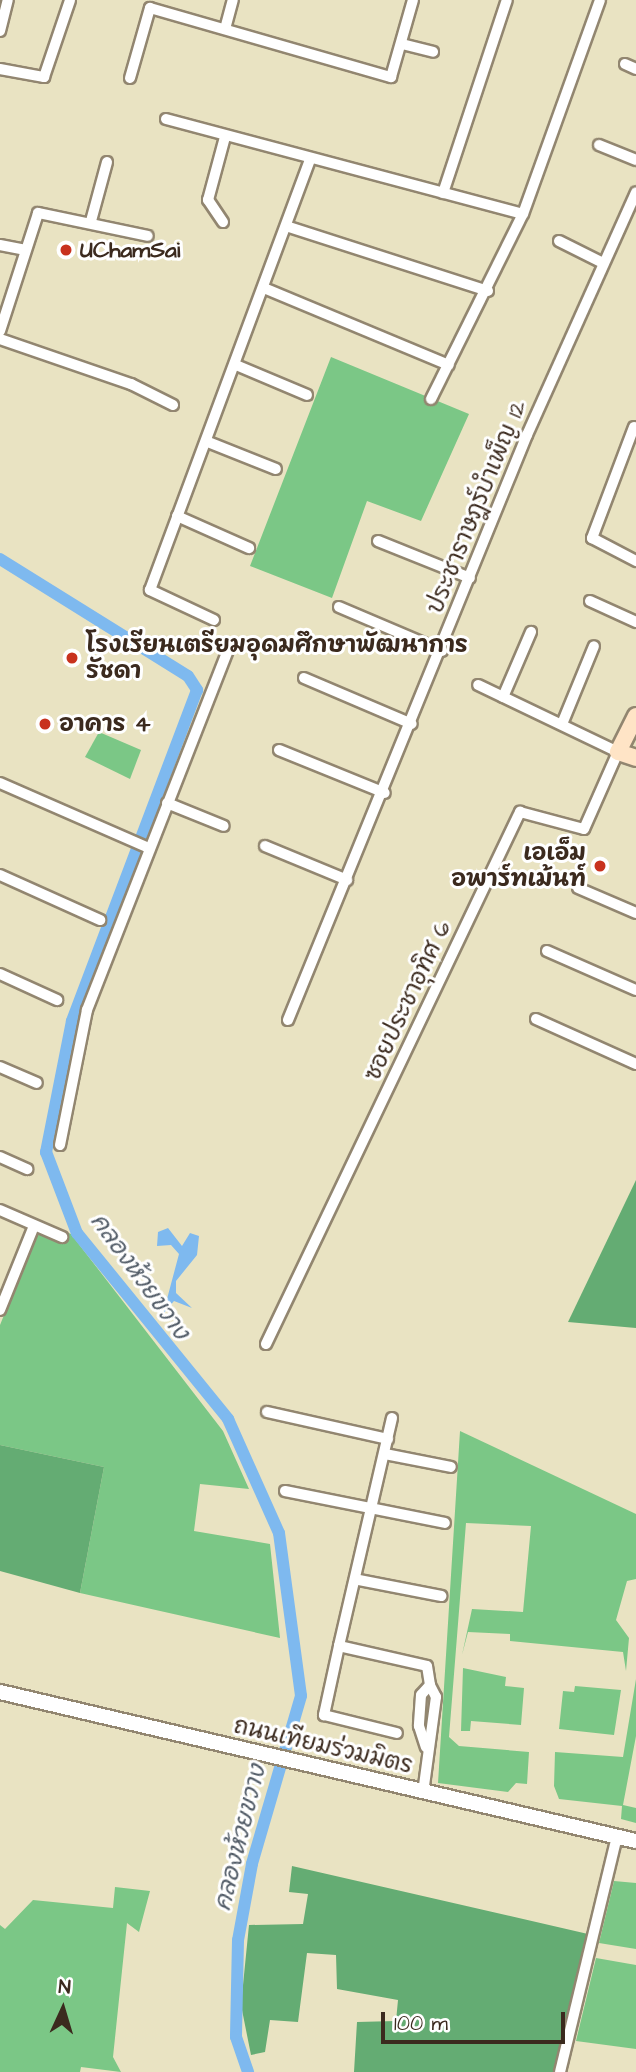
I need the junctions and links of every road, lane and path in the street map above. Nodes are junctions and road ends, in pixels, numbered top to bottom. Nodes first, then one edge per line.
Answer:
1 (8, 0) edge
2 (70, 0) edge
3 (233, 0) edge
4 (413, 0) edge
5 (507, 0) edge
6 (600, 0) edge
7 (225, 29) junction
8 (0, 31) edge
9 (402, 44) junction
10 (433, 52) dead end
11 (0, 69) edge
12 (130, 78) dead end
13 (166, 119) dead end
14 (225, 137) junction
15 (598, 145) dead end
16 (310, 159) junction
17 (636, 160) edge
18 (107, 162) dead end
19 (636, 192) edge
20 (443, 193) junction
21 (523, 214) junction
22 (91, 221) junction
23 (223, 222) dead end
24 (289, 227) junction
25 (148, 236) dead end
26 (559, 241) dead end
27 (0, 245) edge
28 (25, 250) junction
29 (601, 262) junction
30 (264, 288) junction
31 (488, 291) junction
32 (0, 331) edge
33 (0, 339) edge
34 (236, 365) junction
35 (449, 365) junction
36 (307, 395) dead end
37 (431, 399) dead end
38 (173, 405) dead end
39 (634, 427) dead end
40 (208, 442) junction
41 (276, 469) dead end
42 (177, 516) junction
43 (378, 541) dead end
44 (249, 548) dead end
45 (636, 561) edge
46 (470, 578) junction
47 (590, 601) dead end
48 (340, 607) dead end
49 (214, 620) dead end
50 (636, 622) edge
51 (531, 632) dead end
52 (594, 646) dead end
53 (229, 648) dead end
54 (442, 651) junction
55 (304, 678) dead end
56 (478, 685) dead end
57 (503, 697) junction
58 (636, 716) edge
59 (412, 724) junction
60 (562, 724) junction
61 (279, 750) dead end
62 (618, 752) junction
63 (636, 758) edge
64 (0, 783) edge
65 (385, 793) junction
66 (167, 803) junction
67 (223, 826) dead end
68 (265, 846) dead end
69 (148, 847) junction
70 (0, 875) edge
71 (347, 880) junction
72 (578, 888) dead end
73 (636, 913) edge
74 (100, 920) dead end
75 (547, 951) dead end
76 (0, 974) edge
77 (636, 990) edge
78 (57, 1000) dead end
79 (536, 1019) dead end
80 (288, 1020) dead end
81 (636, 1064) edge
82 (0, 1067) edge
83 (37, 1083) dead end
84 (60, 1145) dead end
85 (0, 1157) edge
86 (27, 1169) dead end
87 (0, 1210) edge
88 (34, 1226) junction
89 (62, 1237) dead end
90 (0, 1310) edge
91 (266, 1344) dead end
92 (267, 1412) dead end
93 (392, 1418) dead end
94 (388, 1439) junction
95 (385, 1454) junction
96 (451, 1467) dead end
97 (285, 1491) dead end
98 (374, 1509) junction
99 (445, 1523) dead end
100 (359, 1580) junction
101 (440, 1596) dead end
102 (339, 1646) junction
103 (0, 1692) edge
104 (397, 1733) dead end
105 (423, 1793) junction
106 (617, 1837) junction
107 (636, 1841) edge
108 (560, 2072) edge

1 - 8 street
2 - 11 street
3 - 7 street
4 - 9 street
5 - 20 street
6 - 21 street
7 - 9 street
7 - 12 street
9 - 10 street
13 - 14 street
14 - 16 street
14 - 23 street
15 - 17 street
16 - 20 street
16 - 24 street
18 - 22 street
19 - 29 street, ประชาราษฎร์บำเพ็ญ 12
20 - 21 street
21 - 31 street
22 - 25 street
22 - 28 street
24 - 30 street
24 - 31 street
26 - 29 street
27 - 28 street
28 - 32 street
29 - 46 street, ประชาราษฎร์บำเพ็ญ 12
30 - 34 street
30 - 35 street
31 - 35 street
33 - 38 street
34 - 36 street
34 - 40 street
35 - 37 street
39 - 45 street
40 - 41 street
40 - 42 street
42 - 44 street
42 - 49 street
43 - 46 street
46 - 54 street, ประชาราษฎร์บำเพ็ญ 12
47 - 50 street
48 - 54 street
51 - 57 street
52 - 60 street
53 - 66 street
54 - 59 street, ประชาราษฎร์บำเพ็ญ 12
55 - 59 street
56 - 57 street
57 - 60 street
58 - 62 main road
59 - 65 street, ประชาราษฎร์บำเพ็ญ 12
60 - 62 street
61 - 65 street
62 - 63 main road
62 - 91 street, ซอยประชาอุทิศ 6
64 - 69 street
65 - 71 street, ประชาราษฎร์บำเพ็ญ 12
66 - 67 street
66 - 69 street
68 - 71 street
69 - 84 street
70 - 74 street
71 - 80 street, ประชาราษฎร์บำเพ็ญ 12
72 - 73 street
75 - 77 street
76 - 78 street
79 - 81 street
82 - 83 street
85 - 86 street
87 - 88 street
88 - 89 street
88 - 90 street
92 - 94 street
93 - 94 street
94 - 95 street
95 - 96 street
95 - 98 street
97 - 98 street
98 - 99 street
98 - 100 street
100 - 101 street
100 - 102 street
102 - 104 street
102 - 105 street
103 - 105 street, ถนนเทียมร่วมมิตร
105 - 106 street, ถนนเทียมร่วมมิตร
106 - 107 street, ถนนเทียมร่วมมิตร
106 - 108 street

